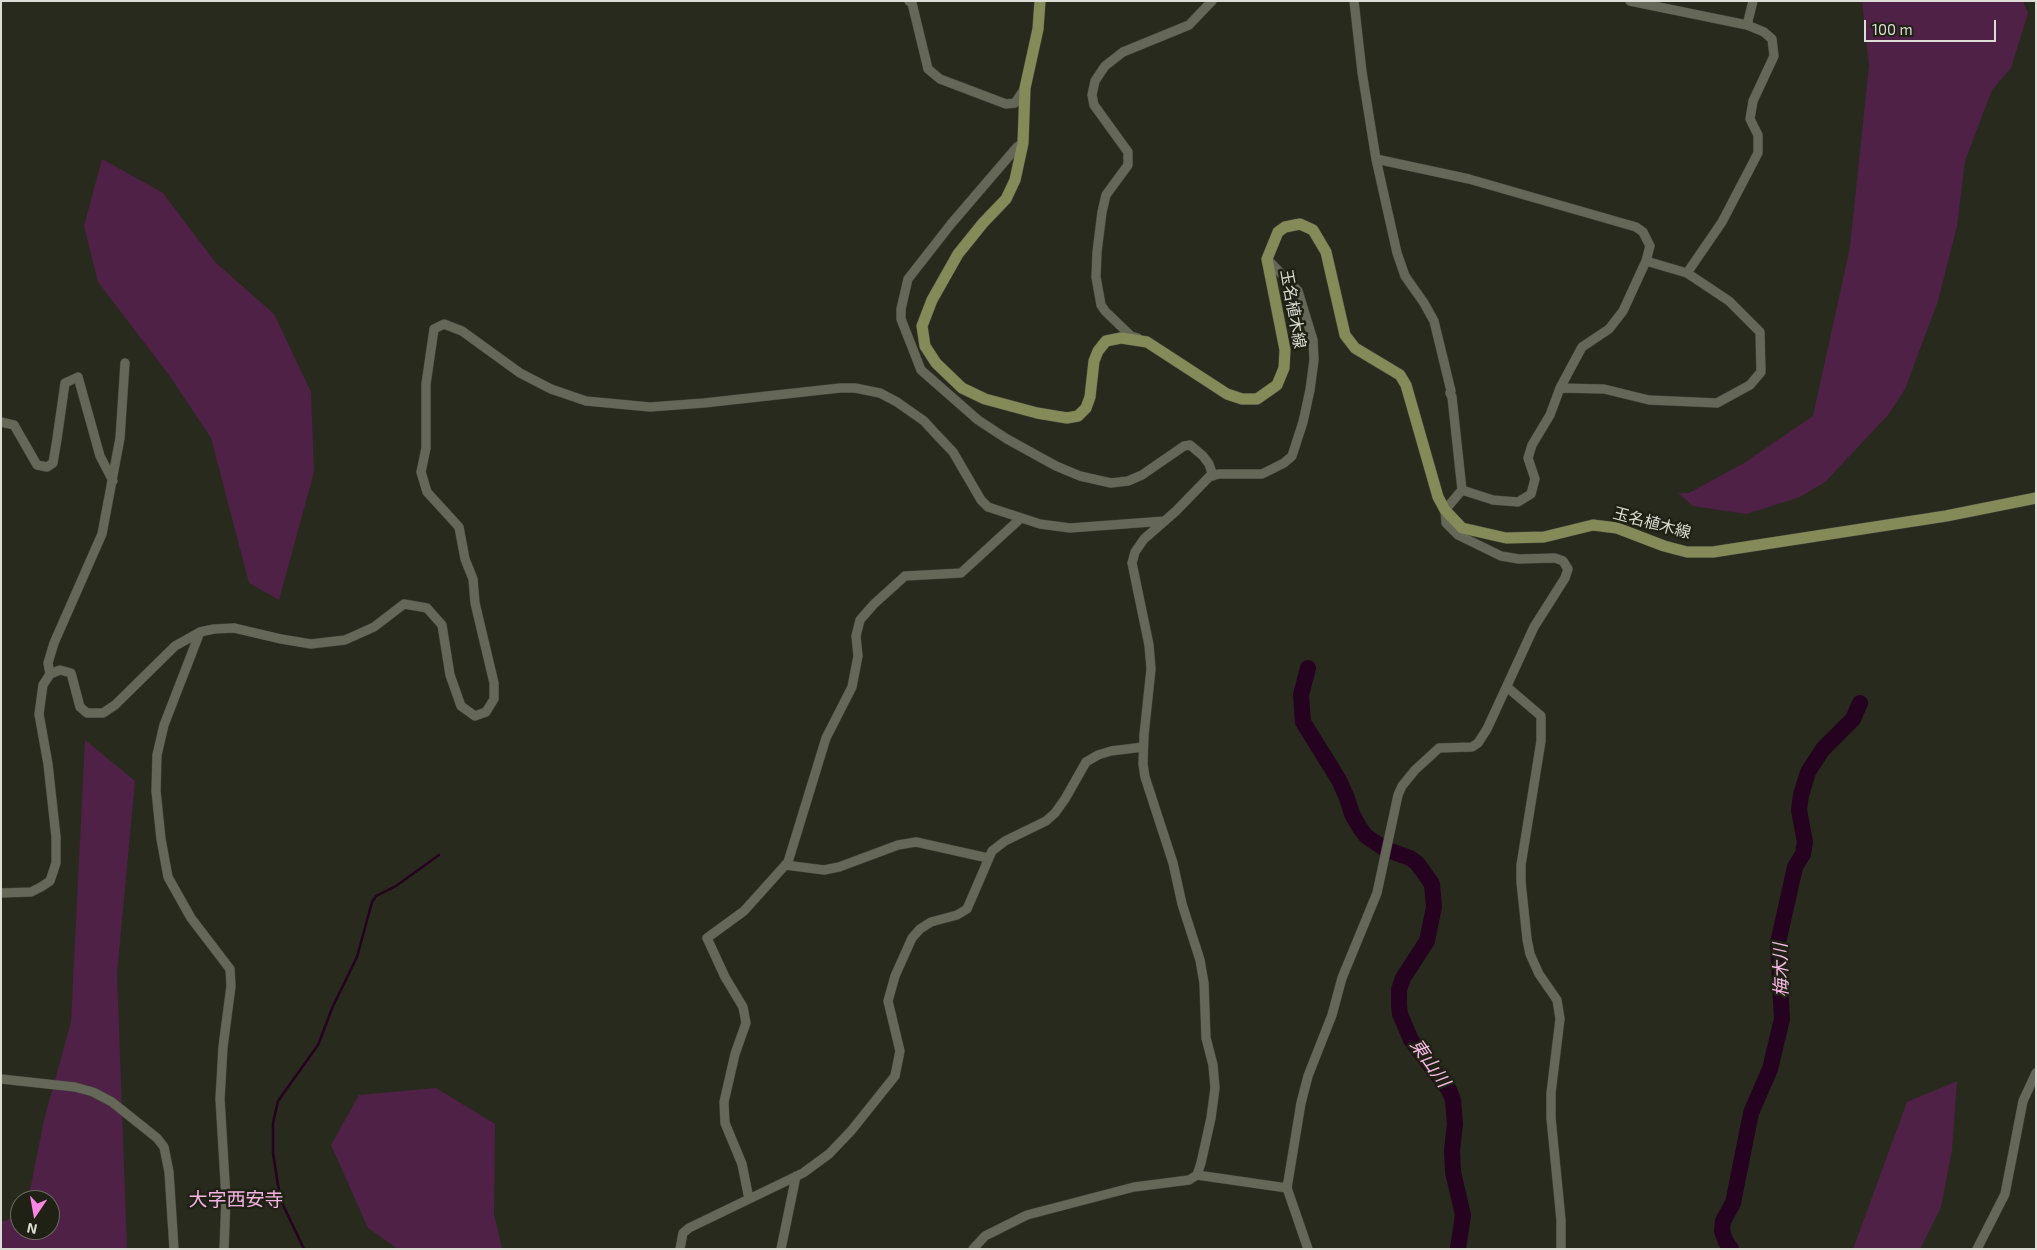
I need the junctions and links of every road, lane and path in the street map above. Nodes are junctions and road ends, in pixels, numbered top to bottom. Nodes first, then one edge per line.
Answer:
1 (909, 1) edge
2 (1040, 1) edge
3 (1212, 1) edge
4 (1354, 1) edge
5 (1630, 1) edge
6 (1753, 1) edge
7 (1747, 25) junction
8 (1025, 88) junction
9 (1023, 143) junction
10 (1376, 159) junction
11 (1267, 259) junction
12 (1646, 261) junction
13 (1688, 273) junction
14 (1147, 342) junction
15 (125, 363) dead end
16 (1560, 388) junction
17 (1, 422) edge
18 (1212, 476) junction
19 (113, 481) junction
20 (1462, 490) junction
21 (2036, 498) edge
22 (1445, 510) junction
23 (1021, 518) junction
24 (1165, 522) junction
25 (200, 632) junction
26 (50, 674) junction
27 (1507, 687) junction
28 (1143, 747) junction
29 (988, 858) junction
30 (785, 865) junction
31 (1, 893) edge
32 (2036, 1073) edge
33 (1, 1079) edge
34 (1197, 1175) junction
35 (796, 1176) junction
36 (1287, 1188) junction
37 (749, 1199) junction
38 (174, 1249) edge
39 (224, 1249) edge
40 (680, 1249) edge
41 (781, 1249) edge
42 (973, 1249) edge
43 (1308, 1249) edge
44 (1561, 1249) edge
45 (1977, 1249) edge

1 - 8 street
2 - 8 main road, 玉名植木線
3 - 14 street
4 - 10 street
5 - 7 street
6 - 7 street
7 - 13 street
8 - 9 main road, 玉名植木線
9 - 14 main road, 玉名植木線
9 - 18 street
10 - 12 street
10 - 20 street
11 - 14 main road, 玉名植木線
11 - 18 street
11 - 22 main road, 玉名植木線
12 - 13 street
12 - 16 street
13 - 16 street
15 - 19 street
16 - 20 street
17 - 19 street
18 - 24 street
19 - 26 street
20 - 22 street
21 - 22 main road, 玉名植木線
22 - 27 street
23 - 24 street
23 - 25 street
23 - 30 street
24 - 28 street
25 - 26 street
25 - 39 street
26 - 31 street
27 - 36 street
27 - 44 street
28 - 29 street
28 - 34 street
29 - 30 street
29 - 35 street
30 - 37 street
32 - 45 street
33 - 38 street
34 - 36 street
34 - 42 street
35 - 37 street
35 - 41 street
36 - 43 street
37 - 40 street

